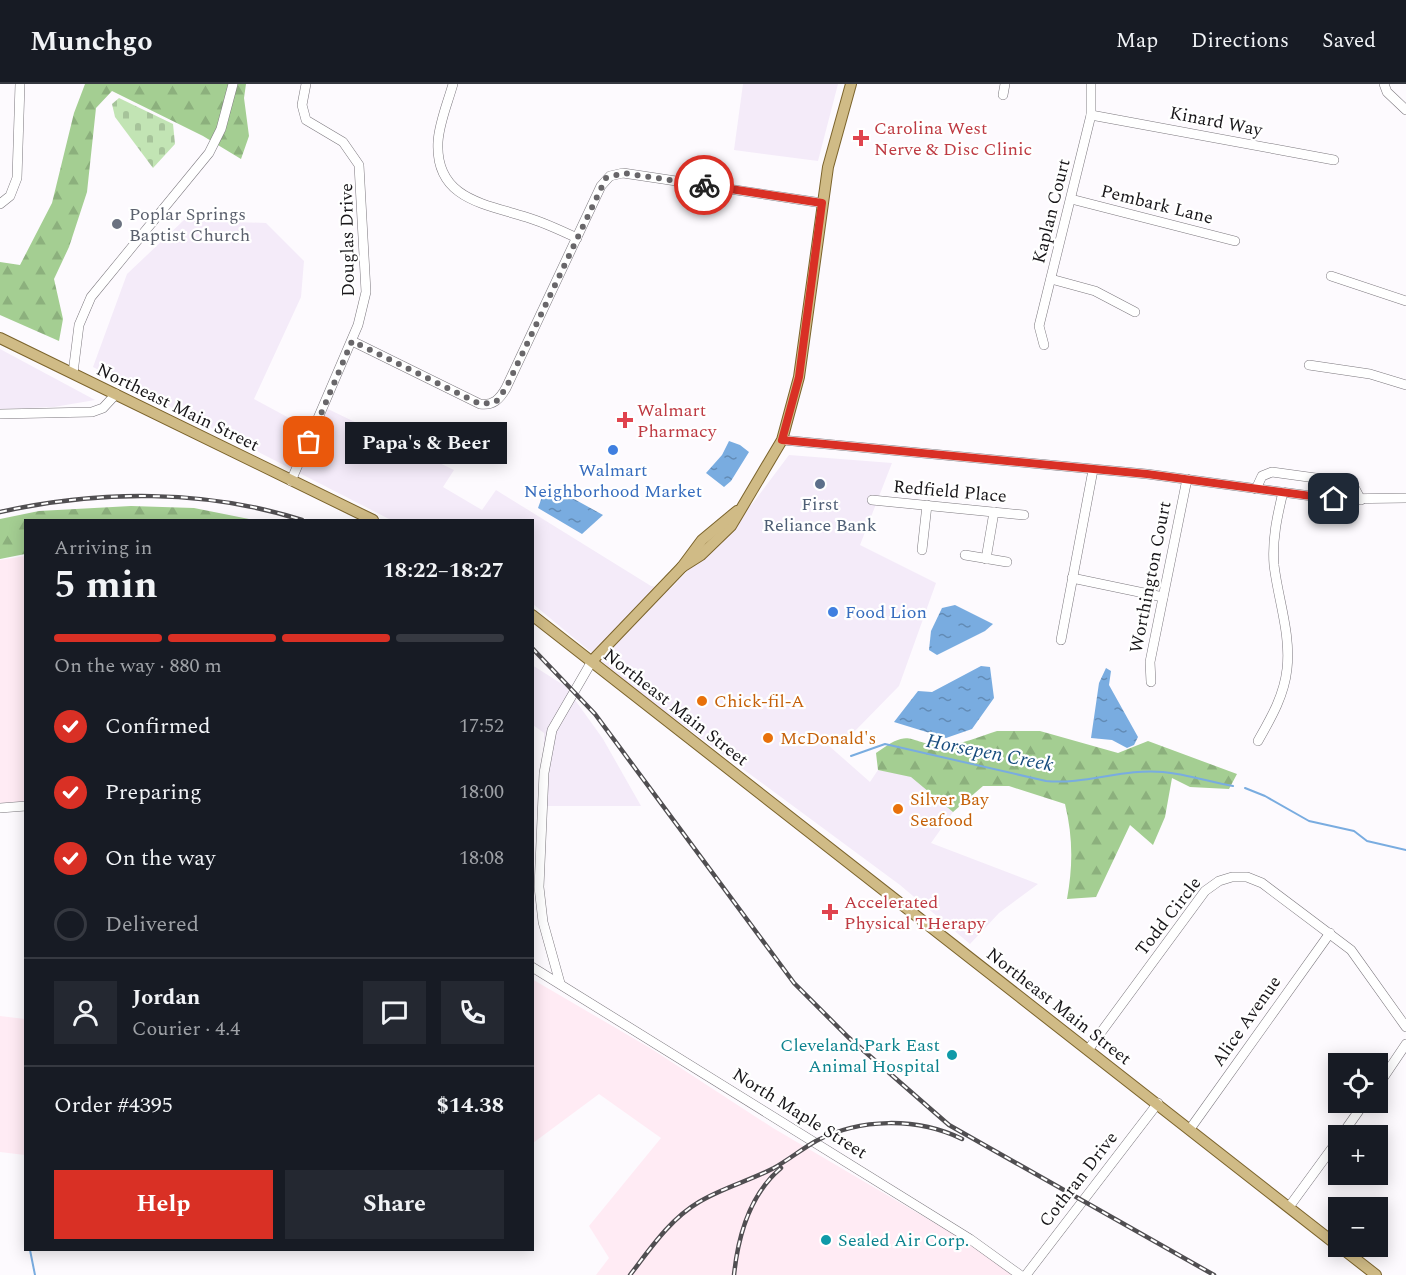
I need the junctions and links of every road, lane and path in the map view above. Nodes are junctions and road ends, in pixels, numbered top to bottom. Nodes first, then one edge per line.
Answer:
1 (20, 84) edge
2 (233, 84) edge
3 (306, 84) edge
4 (453, 84) edge
5 (851, 84) edge
6 (1005, 84) edge
7 (1091, 84) edge
8 (1384, 84) edge
9 (1003, 94) dead end
10 (1406, 110) edge
11 (1091, 115) junction
12 (1334, 160) dead end
13 (1071, 199) junction
14 (822, 203) junction
15 (0, 204) edge
16 (577, 238) junction
17 (1235, 241) dead end
18 (1331, 276) dead end
19 (1052, 279) junction
20 (1406, 301) edge
21 (1135, 312) dead end
22 (0, 338) edge
23 (352, 341) junction
24 (1044, 345) dead end
25 (1309, 365) dead end
26 (73, 373) junction
27 (1406, 385) edge
28 (116, 394) junction
29 (0, 414) edge
30 (782, 440) junction
31 (1093, 470) junction
32 (1187, 479) junction
33 (291, 481) junction
34 (1256, 489) junction
35 (1283, 492) junction
36 (1406, 498) edge
37 (872, 500) dead end
38 (1361, 500) junction
39 (927, 505) junction
40 (994, 512) junction
41 (1024, 514) dead end
42 (371, 519) edge
43 (922, 550) dead end
44 (965, 555) dead end
45 (986, 559) junction
46 (1007, 562) dead end
47 (1072, 578) junction
48 (1163, 597) junction
49 (534, 617) edge
50 (1061, 640) dead end
51 (592, 661) junction
52 (1151, 682) dead end
53 (1258, 741) dead end
54 (24, 806) edge
55 (0, 808) edge
56 (1330, 933) junction
57 (534, 968) edge
58 (560, 982) junction
59 (1405, 1021) edge
60 (1406, 1044) edge
61 (1088, 1050) junction
62 (1388, 1071) edge
63 (1158, 1103) junction
64 (1190, 1129) junction
65 (1328, 1154) edge
66 (1289, 1207) junction
67 (1328, 1237) edge
68 (1353, 1257) edge
69 (1020, 1275) edge
70 (1026, 1275) edge
71 (1376, 1275) edge

1 - 15 street
2 - 26 street
3 - 23 street, Douglas Drive
4 - 16 street
5 - 14 main road
6 - 9 street
7 - 11 street, Kaplan Court
8 - 10 street
11 - 12 street, Kinard Way
11 - 13 street, Kaplan Court
13 - 17 street, Pembark Lane
13 - 19 street, Kaplan Court
14 - 16 street
14 - 30 main road
16 - 23 street
18 - 20 street
19 - 21 street
19 - 24 street, Kaplan Court
22 - 26 main road, Northeast Main Street
23 - 33 street, Douglas Drive
25 - 27 street
26 - 28 main road, Northeast Main Street
28 - 29 street
28 - 33 main road, Northeast Main Street
30 - 31 street
30 - 51 main road
31 - 32 street
31 - 47 street
32 - 34 street
32 - 48 street, Worthington Court
33 - 42 main road, Northeast Main Street
34 - 35 street
34 - 38 street
35 - 38 street
35 - 53 street
36 - 38 street
37 - 39 street, Redfield Place
39 - 40 street, Redfield Place
39 - 43 street
40 - 41 street, Redfield Place
40 - 45 street
44 - 45 street
45 - 46 street
47 - 48 street
47 - 50 street
48 - 52 street, Worthington Court
49 - 51 main road, Northeast Main Street
51 - 58 street
51 - 61 main road, Northeast Main Street
54 - 55 street
56 - 59 street, Todd Circle
56 - 61 street, Todd Circle
56 - 64 street, Alice Avenue
57 - 58 street, North Maple Street
58 - 69 street, North Maple Street
60 - 62 street
61 - 63 main road, Northeast Main Street
63 - 64 main road, Northeast Main Street
63 - 70 street, Cothran Drive
64 - 66 main road, Northeast Main Street
65 - 66 street
66 - 67 main road, Northeast Main Street
68 - 71 main road, Northeast Main Street

